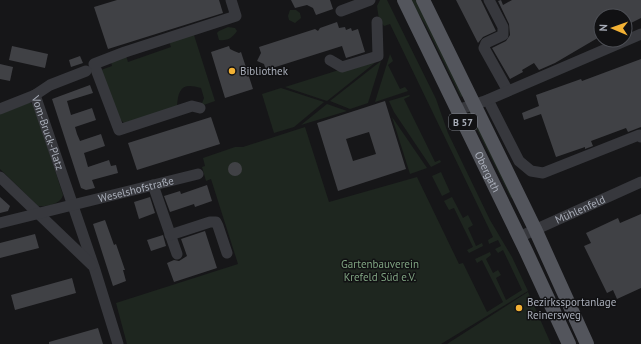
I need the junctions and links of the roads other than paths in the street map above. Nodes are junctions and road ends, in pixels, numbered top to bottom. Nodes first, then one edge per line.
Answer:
1 (231, 0) edge
2 (370, 0) edge
3 (404, 0) edge
4 (423, 0) edge
5 (489, 0) edge
6 (341, 11) dead end
7 (377, 22) dead end
8 (641, 34) edge
9 (330, 60) dead end
10 (86, 71) dead end
11 (508, 91) junction
12 (35, 95) junction
13 (190, 98) dead end
14 (488, 100) junction
15 (474, 104) junction
16 (0, 108) edge
17 (200, 108) dead end
18 (185, 109) junction
19 (457, 110) junction
20 (641, 137) edge
21 (198, 174) dead end
22 (0, 178) edge
23 (641, 182) edge
24 (152, 186) junction
25 (73, 206) junction
26 (38, 214) junction
27 (0, 223) edge
28 (535, 230) junction
29 (170, 235) junction
30 (519, 237) junction
31 (227, 253) dead end
32 (177, 254) dead end
33 (94, 267) junction
34 (118, 344) edge
35 (569, 344) edge
36 (587, 344) edge

1 - 18 street
2 - 6 street
3 - 19 main road, Obergath / B 57
4 - 15 main road, Obergath / B 57
5 - 11 street
7 - 9 street
8 - 11 street
10 - 12 street
11 - 14 street
12 - 16 street, Vom-Bruck-Platz
12 - 25 street, Vom-Bruck-Platz
13 - 18 street
14 - 15 street
14 - 20 street
15 - 19 street
15 - 28 main road, Obergath / B 57
17 - 18 street
19 - 30 main road, Obergath / B 57
21 - 24 street, Weselshofstraße
22 - 26 street
23 - 28 street, Mühlenfeld
24 - 25 street, Weselshofstraße
24 - 29 street
25 - 26 street
25 - 33 street, Vom-Bruck-Platz
26 - 27 street
26 - 33 street
28 - 30 street, Mühlenfeld
28 - 36 main road, Obergath / B 57
29 - 31 street
29 - 32 street
30 - 35 main road, Obergath / B 57
33 - 34 street, Vom-Bruck-Platz

